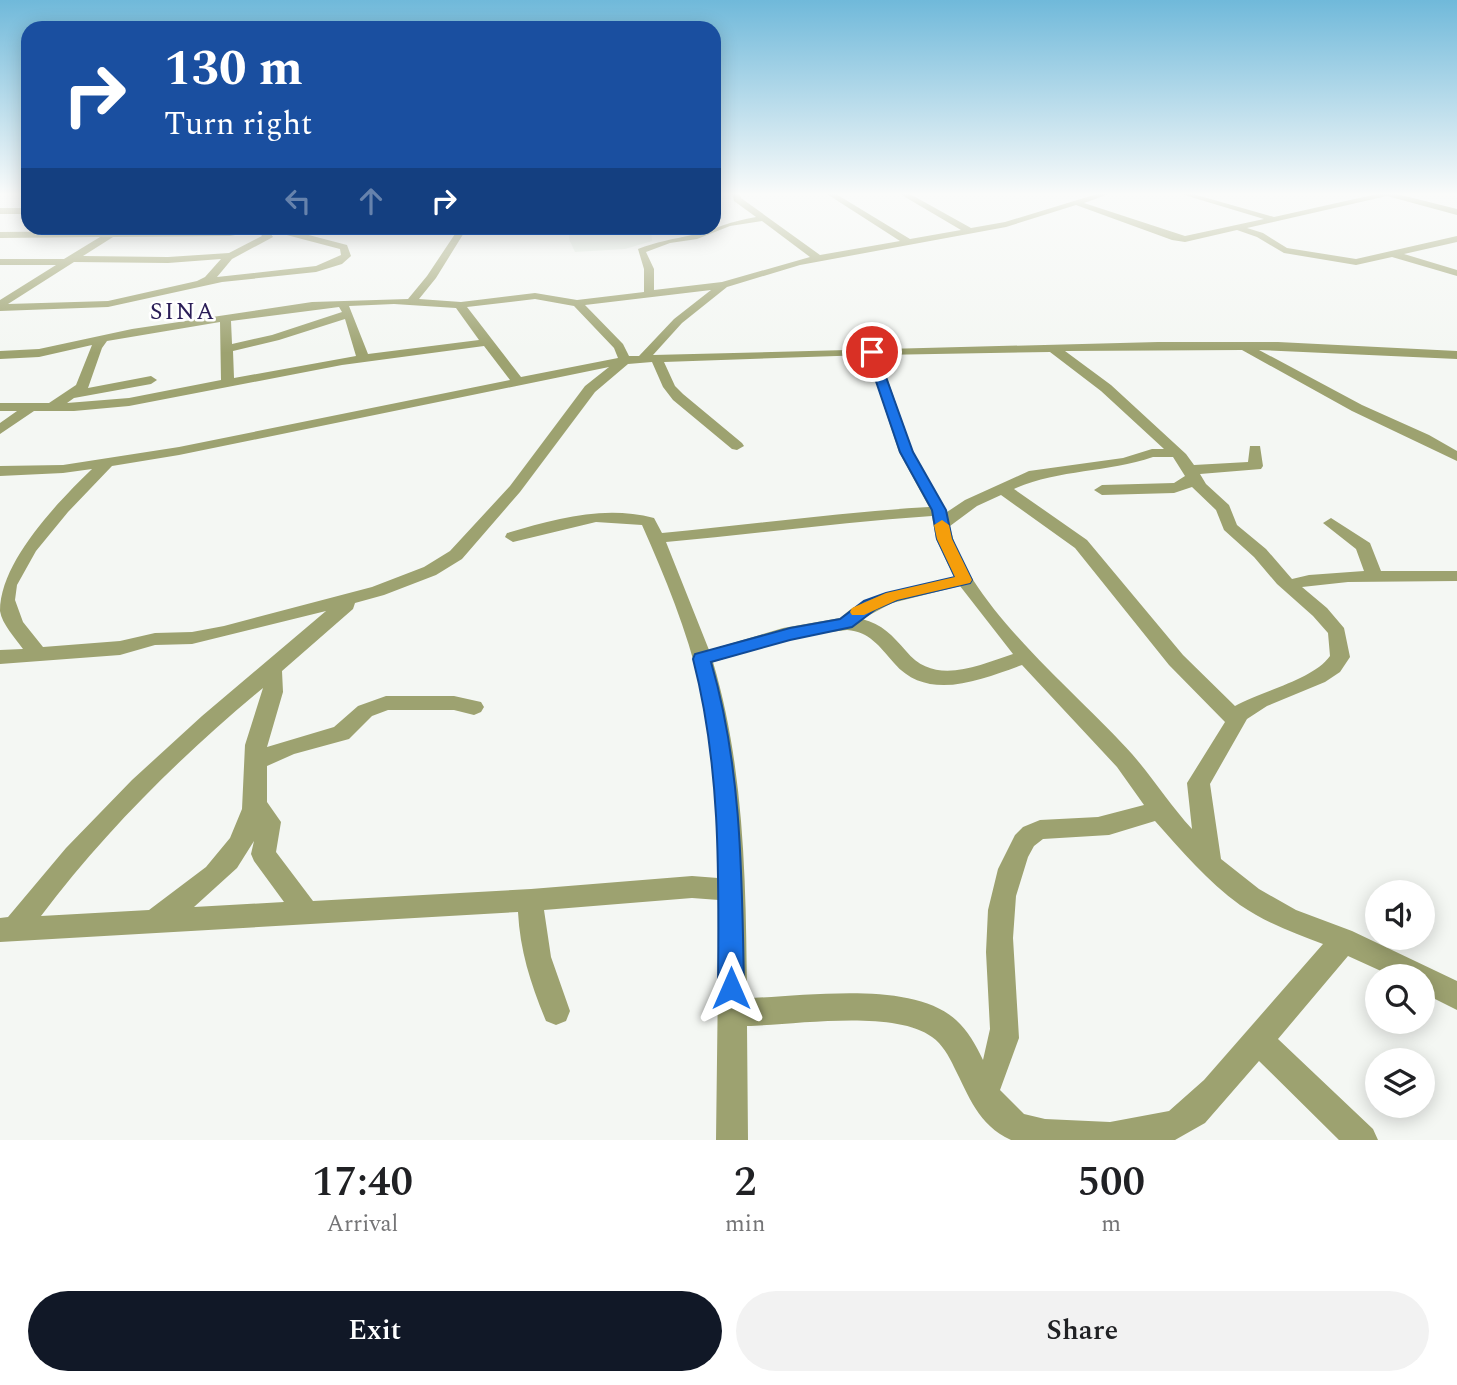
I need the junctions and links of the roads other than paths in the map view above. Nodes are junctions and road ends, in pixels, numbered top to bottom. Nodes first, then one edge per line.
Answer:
1 (89, 247) edge
2 (248, 247) edge
3 (344, 247) edge
4 (451, 247) edge
5 (651, 247) edge
6 (804, 247) edge
7 (884, 247) edge
8 (1280, 247) edge
9 (1417, 247) edge
10 (1389, 253) junction
11 (22, 254) dead end
12 (230, 256) junction
13 (818, 258) junction
14 (66, 261) junction
15 (4, 262) edge
16 (1457, 273) edge
17 (200, 282) junction
18 (723, 285) junction
19 (649, 295) junction
20 (412, 301) junction
21 (341, 302) junction
22 (577, 303) junction
23 (461, 305) junction
24 (0, 307) edge
25 (349, 314) junction
26 (225, 321) junction
27 (103, 339) junction
28 (262, 341) junction
29 (489, 342) junction
30 (1244, 347) junction
31 (226, 349) junction
32 (1054, 349) junction
33 (872, 352) junction
34 (0, 355) edge
35 (1457, 355) edge
36 (363, 358) junction
37 (641, 359) junction
38 (151, 380) dead end
39 (518, 382) junction
40 (228, 384) junction
41 (75, 394) junction
42 (0, 407) edge
43 (31, 407) junction
44 (50, 407) junction
45 (0, 430) edge
46 (737, 446) dead end
47 (1255, 449) dead end
48 (1176, 453) junction
49 (1457, 457) edge
50 (106, 464) junction
51 (0, 471) edge
52 (1192, 473) junction
53 (1002, 488) junction
54 (1102, 490) dead end
55 (941, 518) junction
56 (1331, 523) dead end
57 (513, 537) dead end
58 (656, 538) junction
59 (1374, 575) junction
60 (1457, 576) edge
61 (964, 580) junction
62 (1289, 585) junction
63 (365, 595) junction
64 (846, 623) junction
65 (38, 654) junction
66 (0, 657) edge
67 (1026, 657) junction
68 (702, 659) junction
69 (272, 669) junction
70 (474, 707) dead end
71 (1236, 720) junction
72 (255, 762) junction
73 (255, 805) junction
74 (1159, 809) junction
75 (1209, 864) junction
76 (731, 890) junction
77 (531, 901) junction
78 (307, 913) junction
79 (153, 922) junction
80 (8, 930) edge
81 (1343, 940) junction
82 (1394, 964) edge
83 (1435, 984) edge
84 (1457, 996) edge
85 (556, 1011) dead end
86 (731, 1012) junction
87 (1258, 1040) junction
88 (982, 1094) junction
89 (1004, 1129) edge
90 (732, 1140) edge
91 (1362, 1140) edge

1 - 14 street
2 - 12 street
3 - 17 street
4 - 20 street
5 - 19 street
6 - 13 street
7 - 13 street
8 - 10 street
9 - 10 street
10 - 16 street
11 - 15 street
12 - 14 street
12 - 17 street
13 - 18 street
14 - 15 street
14 - 24 street
17 - 24 street
18 - 19 street
18 - 37 street
19 - 22 street
20 - 21 street
20 - 23 street
21 - 25 street
21 - 26 street
22 - 23 street
22 - 37 street
23 - 29 street
25 - 28 street
25 - 36 street
26 - 27 street
26 - 28 street
26 - 31 street
27 - 34 street
27 - 41 street
28 - 31 street
29 - 36 street
29 - 39 street
30 - 32 street
30 - 35 street
30 - 49 street
31 - 40 street
32 - 33 street
32 - 48 street
33 - 37 street
33 - 55 street
36 - 40 street
37 - 39 street
37 - 46 street
37 - 63 street
38 - 41 street
39 - 50 street
40 - 44 street
41 - 44 street
42 - 43 street
43 - 44 street
43 - 45 street
47 - 52 street
48 - 52 street
48 - 53 street
50 - 51 street
50 - 65 street
52 - 54 street
52 - 62 street
53 - 55 street
53 - 71 street
55 - 58 street
55 - 61 street
56 - 59 street
57 - 58 street
58 - 68 street
59 - 60 street
59 - 62 street
61 - 64 street
61 - 67 street
62 - 71 street
63 - 65 street
63 - 69 street
64 - 67 street
64 - 68 street
65 - 66 street
67 - 74 street
68 - 76 street
69 - 72 street
69 - 80 street
70 - 72 street
71 - 75 street
72 - 73 street
73 - 78 street
73 - 79 street
74 - 75 street
74 - 88 street
75 - 81 street
76 - 77 street
76 - 86 street
77 - 78 street
77 - 85 street
78 - 79 street
79 - 80 street
81 - 82 street
81 - 87 street
83 - 84 street
86 - 88 street
86 - 90 street
87 - 89 street
87 - 91 street
88 - 89 street

